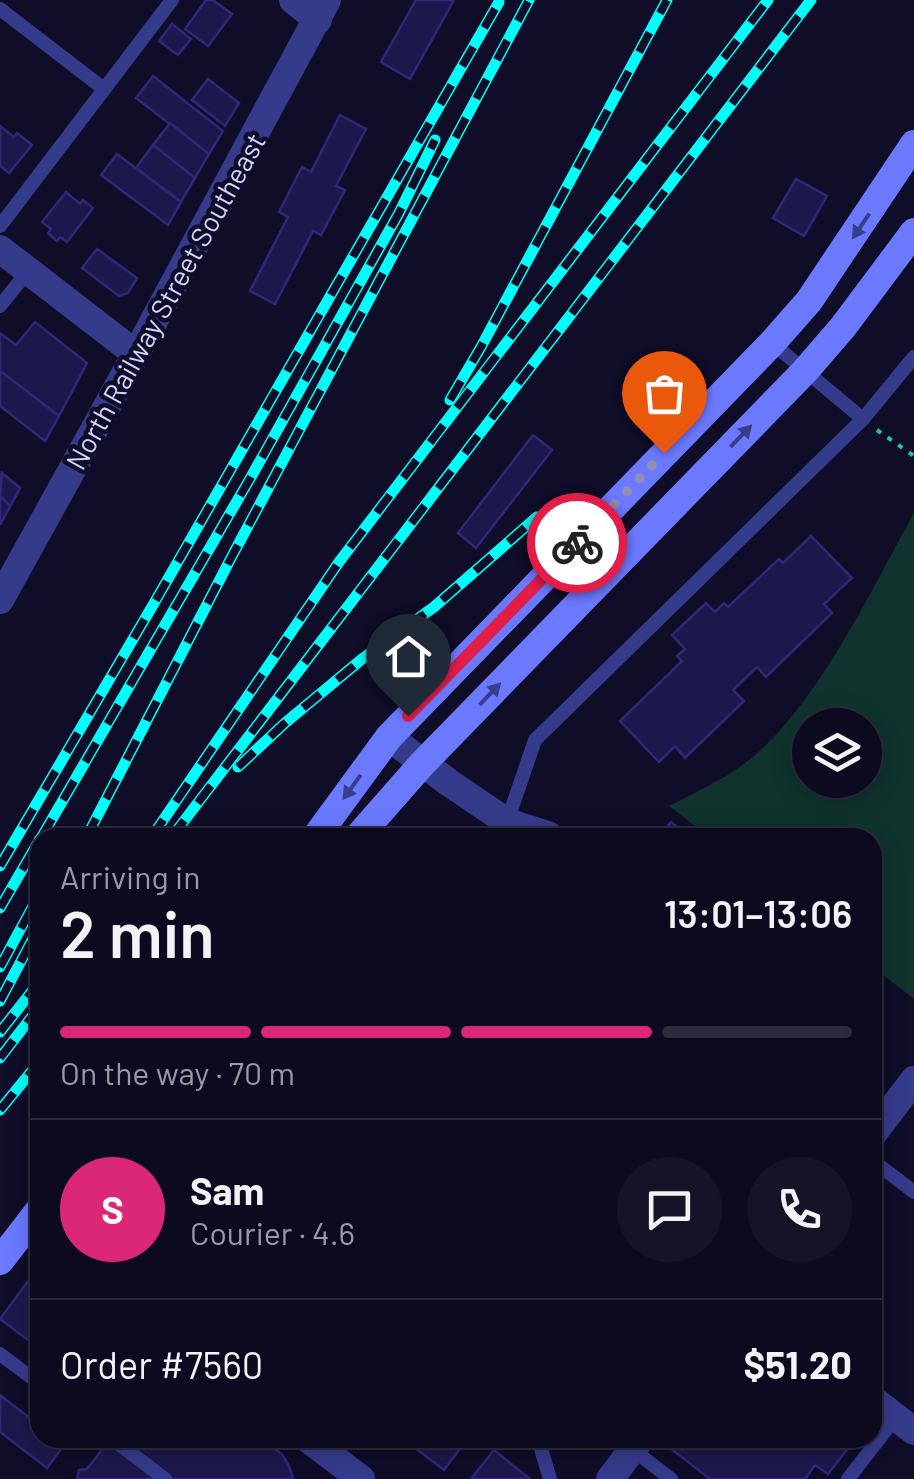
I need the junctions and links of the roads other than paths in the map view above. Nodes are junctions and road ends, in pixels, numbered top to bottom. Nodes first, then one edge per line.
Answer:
1 (172, 0) edge
2 (292, 0) edge
3 (0, 9) edge
4 (322, 10) edge
5 (104, 89) junction
6 (914, 144) edge
7 (0, 226) edge
8 (914, 232) edge
9 (0, 249) edge
10 (28, 271) junction
11 (0, 306) edge
12 (772, 342) junction
13 (136, 354) junction
14 (914, 357) edge
15 (805, 371) junction
16 (863, 420) junction
17 (0, 600) edge
18 (389, 738) junction
19 (422, 764) junction
20 (508, 822) junction
21 (322, 828) edge
22 (366, 828) edge
23 (526, 828) edge
24 (914, 1080) edge
25 (882, 1122) edge
26 (882, 1168) edge
27 (914, 1192) edge
28 (30, 1228) edge
29 (0, 1261) edge
30 (0, 1354) edge
31 (30, 1376) edge
32 (882, 1407) edge
33 (905, 1424) edge
34 (882, 1446) edge
35 (123, 1448) edge
36 (321, 1448) edge
37 (542, 1448) edge
38 (632, 1448) edge
39 (641, 1448) edge
40 (880, 1448) edge
41 (165, 1479) edge
42 (361, 1479) edge
43 (550, 1479) edge
44 (610, 1479) edge
45 (671, 1479) edge
46 (848, 1479) edge

1 - 5 lane
2 - 4 street
3 - 5 lane
4 - 13 street, North Railway Street Southeast
5 - 7 lane
6 -> 12 main road
8 - 15 main road
9 - 10 street
10 - 11 lane
10 - 13 street
12 - 15 lane
12 - 18 main road
13 - 17 street, North Railway Street Southeast
14 - 16 lane
15 - 16 lane
19 -> 15 main road
16 - 20 lane
18 - 19 street
18 -> 21 main road
19 - 20 street
19 - 22 main road
20 - 23 street
24 - 25 street
26 - 27 lane
28 - 29 main road
30 - 31 lane
32 - 33 street
33 - 34 lane
35 - 41 lane
36 - 42 street
37 - 43 lane
38 - 44 street
39 - 45 lane
40 - 46 lane

